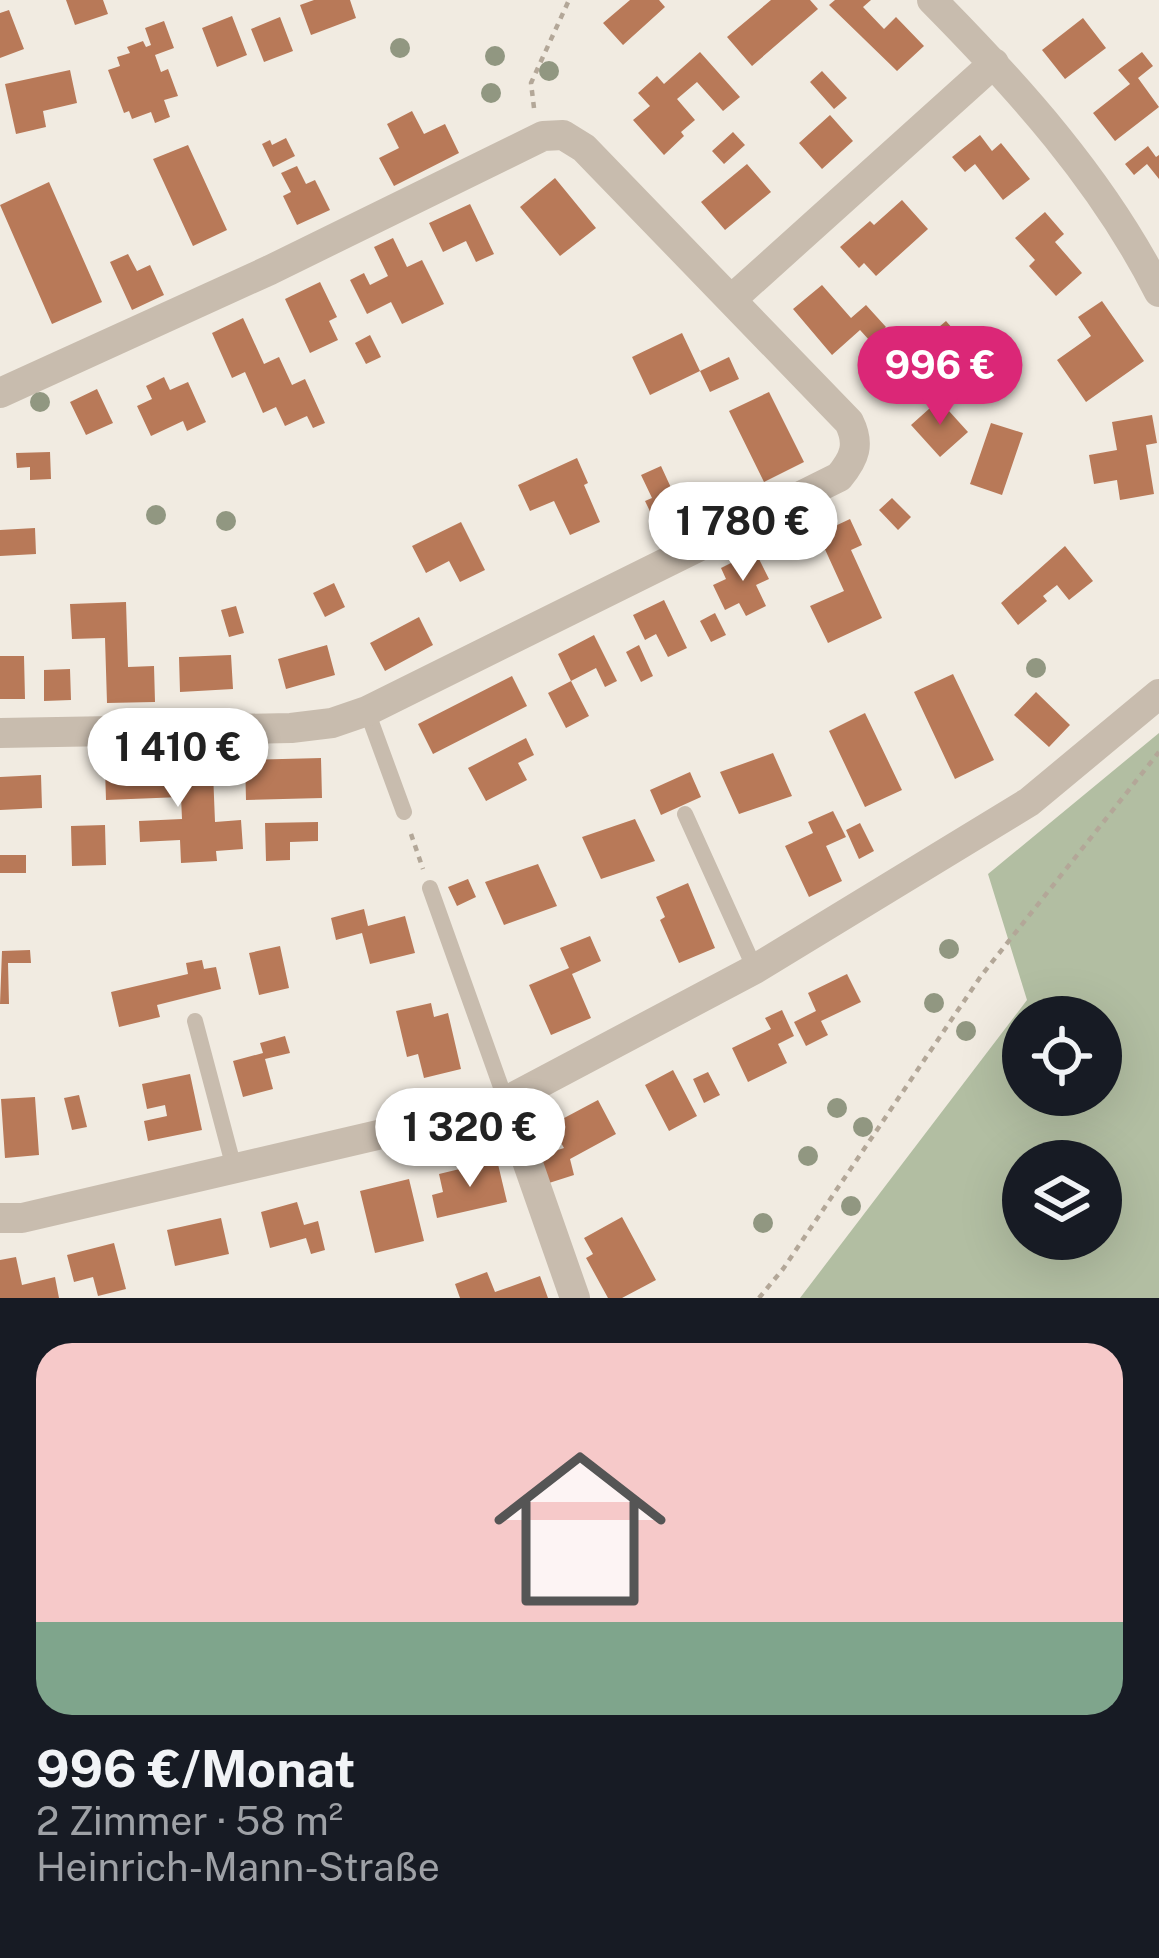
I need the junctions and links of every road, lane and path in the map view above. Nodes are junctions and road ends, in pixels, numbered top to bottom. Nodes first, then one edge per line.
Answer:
1 (569, 0) edge
2 (932, 0) edge
3 (994, 63) junction
4 (543, 136) junction
5 (1159, 292) edge
6 (733, 299) junction
7 (0, 393) edge
8 (1152, 700) edge
9 (367, 711) junction
10 (0, 733) edge
11 (1159, 752) edge
12 (404, 812) joint
13 (685, 814) dead end
14 (430, 888) joint
15 (755, 969) junction
16 (196, 1021) dead end
17 (506, 1101) junction
18 (234, 1168) junction
19 (0, 1218) edge
20 (575, 1298) edge
21 (759, 1298) edge

1 - 4 path
2 - 3 street
3 - 5 street
3 - 6 street
4 - 6 street
4 - 7 street
6 - 9 street
8 - 15 street
9 - 10 street
9 - 12 lane
11 - 21 path
12 - 14 path
13 - 15 lane
14 - 17 lane
15 - 17 street
16 - 18 lane
17 - 18 street
17 - 20 street
18 - 19 street

